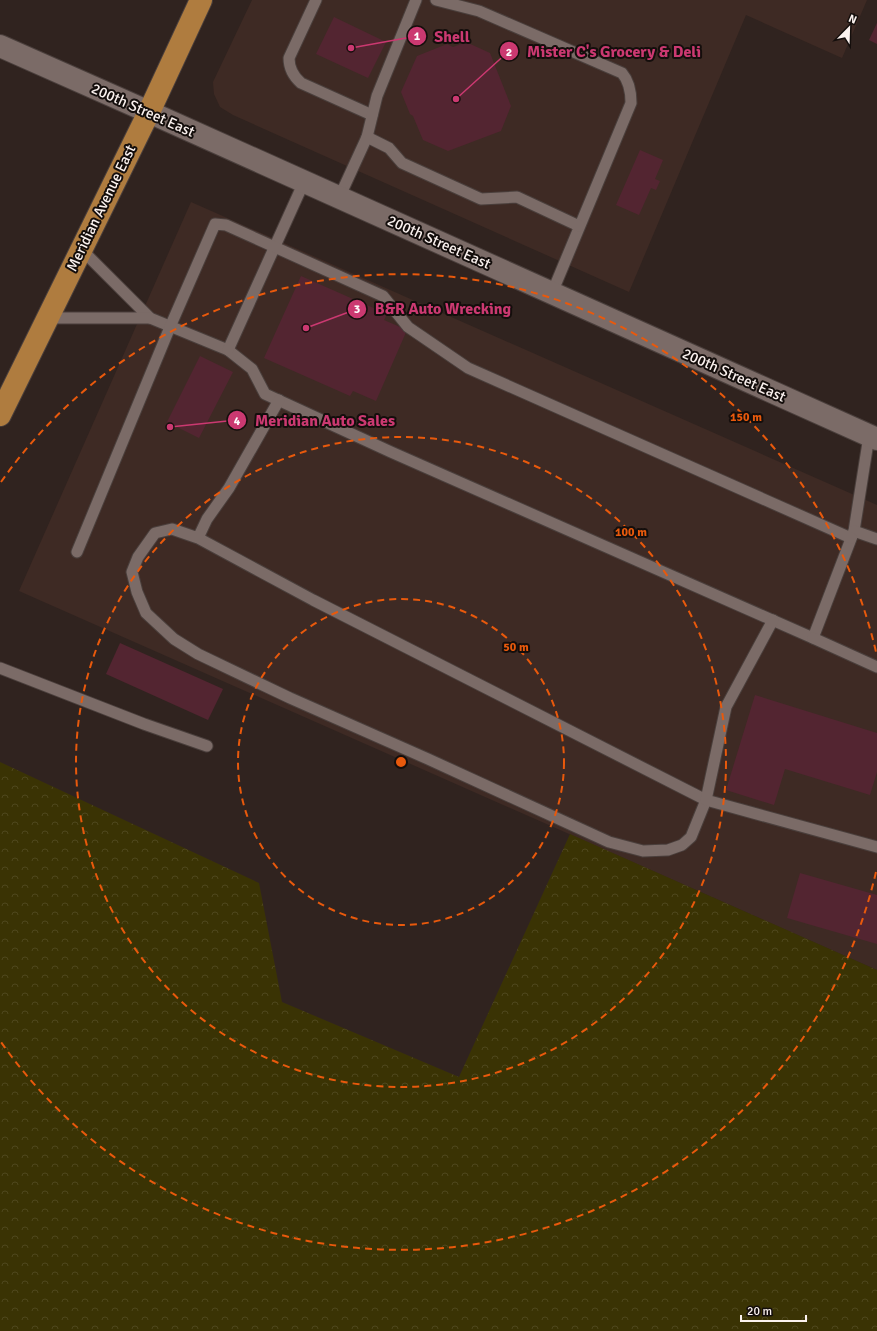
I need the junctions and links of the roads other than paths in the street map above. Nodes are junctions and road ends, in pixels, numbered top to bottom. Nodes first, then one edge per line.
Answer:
1 (201, 0) edge
2 (316, 0) edge
3 (416, 0) edge
4 (436, 0) edge
5 (0, 46) edge
6 (149, 112) junction
7 (372, 115) junction
8 (367, 137) junction
9 (304, 182) junction
10 (338, 198) junction
11 (579, 226) junction
12 (275, 247) junction
13 (81, 249) junction
14 (552, 293) junction
15 (47, 318) junction
16 (150, 318) junction
17 (170, 327) junction
18 (228, 350) junction
19 (279, 400) junction
20 (0, 415) edge
21 (873, 437) edge
22 (853, 534) junction
23 (198, 538) junction
24 (877, 540) edge
25 (77, 552) dead end
26 (773, 620) junction
27 (813, 638) junction
28 (877, 667) edge
29 (0, 668) edge
30 (207, 746) dead end
31 (706, 800) junction
32 (877, 847) edge

1 - 6 main road, Meridian Avenue East
2 - 7 lane
3 - 7 lane
4 - 11 lane
5 - 6 street, 200th Street East
6 - 9 street, 200th Street East
6 - 13 main road, Meridian Avenue East
7 - 8 lane
8 - 10 lane
8 - 11 lane
9 - 10 street, 200th Street East
9 - 12 lane
10 - 14 street, 200th Street East
11 - 14 lane
12 - 17 lane
12 - 18 lane
12 - 22 lane
13 - 15 main road, Meridian Avenue East
13 - 16 lane
14 - 21 street, 200th Street East
15 - 16 lane
15 - 20 main road, Meridian Avenue East
16 - 17 lane
17 - 18 lane
17 - 25 lane
18 - 19 lane
19 - 23 lane
19 - 26 lane
21 - 22 lane
22 - 24 lane
22 - 27 lane
23 - 31 lane
23 - 31 lane
26 - 27 lane
26 - 31 lane
27 - 28 lane
29 - 30 lane
31 - 32 lane

